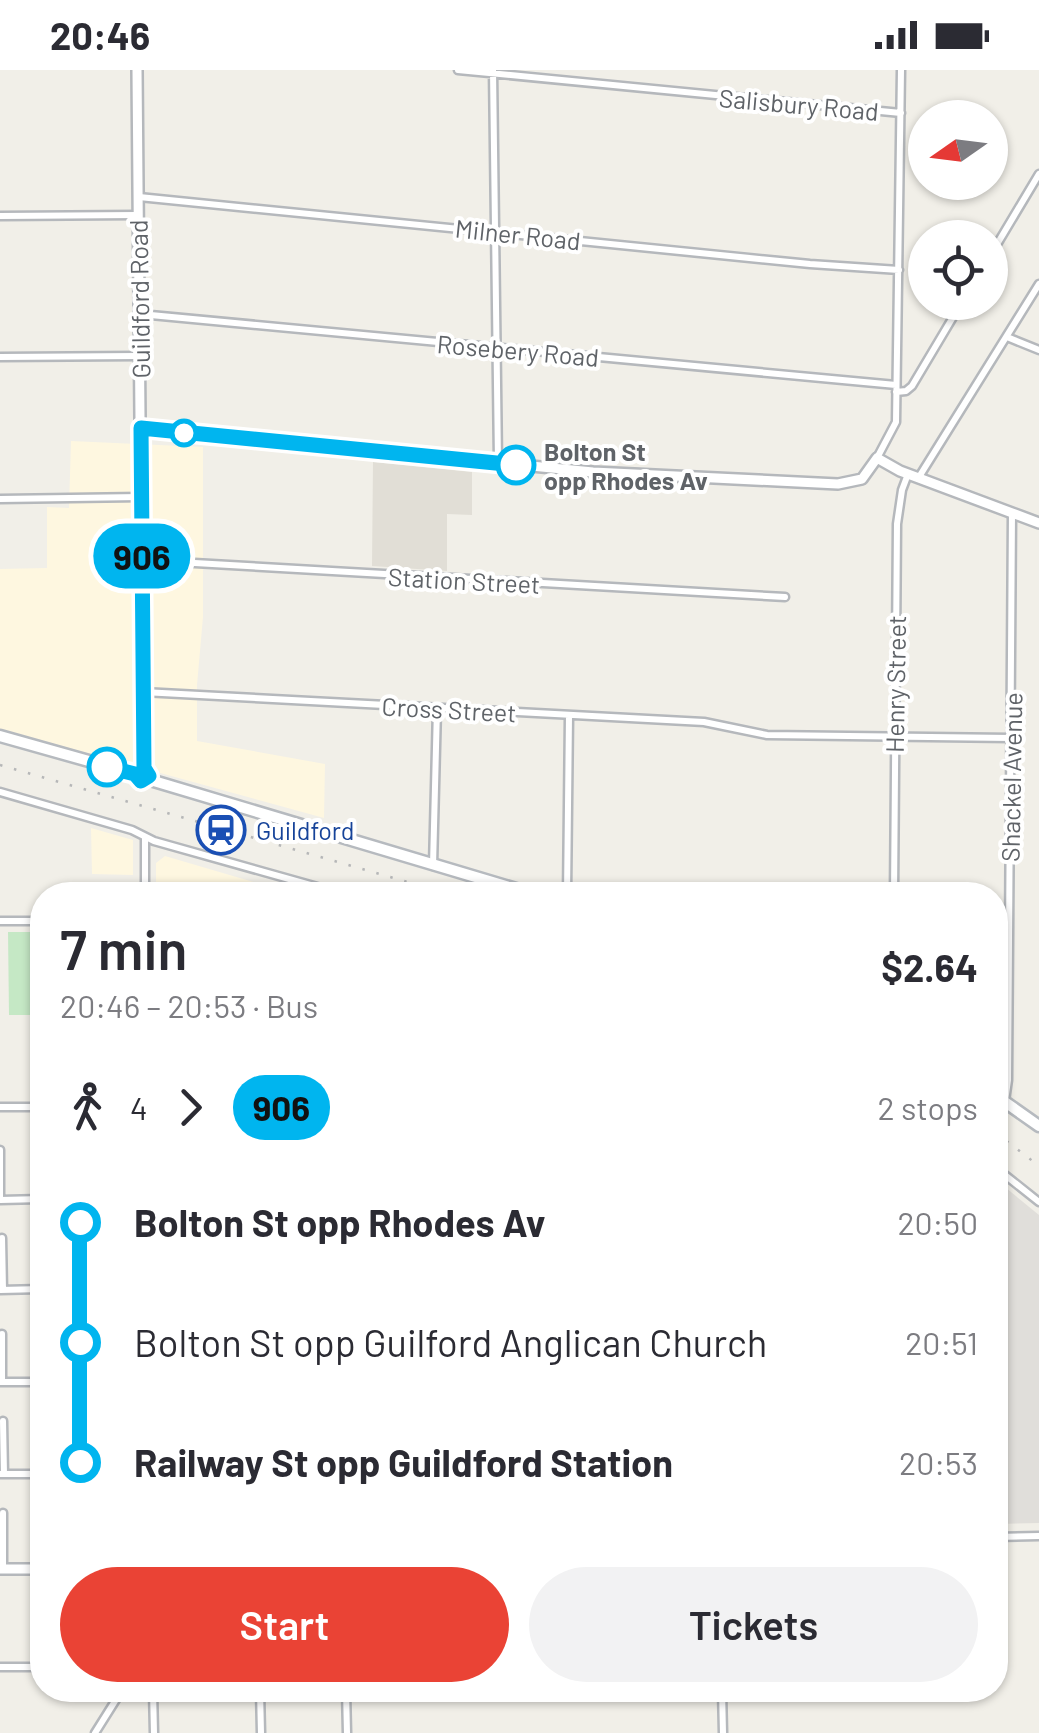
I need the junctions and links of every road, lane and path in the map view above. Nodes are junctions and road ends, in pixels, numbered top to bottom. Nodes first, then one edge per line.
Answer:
1 (136, 70) edge
2 (458, 70) edge
3 (901, 70) edge
4 (494, 72) edge
5 (901, 113) junction
6 (1039, 174) edge
7 (138, 197) junction
8 (138, 215) junction
9 (0, 216) edge
10 (1008, 226) edge
11 (495, 232) junction
12 (899, 270) junction
13 (1039, 284) edge
14 (140, 314) junction
15 (951, 320) edge
16 (1006, 337) junction
17 (496, 347) junction
18 (1039, 350) edge
19 (140, 356) junction
20 (0, 357) edge
21 (896, 388) junction
22 (141, 428) junction
23 (877, 458) junction
24 (498, 464) junction
25 (904, 472) junction
26 (141, 496) junction
27 (0, 499) edge
28 (1012, 513) junction
29 (1039, 523) edge
30 (142, 560) junction
31 (785, 597) dead end
32 (143, 692) junction
33 (437, 708) junction
34 (569, 716) junction
35 (0, 736) edge
36 (894, 736) junction
37 (1011, 738) junction
38 (142, 774) junction
39 (0, 792) edge
40 (145, 837) junction
41 (433, 866) junction
42 (145, 882) edge
43 (298, 882) edge
44 (490, 882) edge
45 (567, 882) edge
46 (894, 882) edge
47 (30, 920) edge
48 (0, 921) edge
49 (1008, 1080) edge
50 (1008, 1104) edge
51 (0, 1107) edge
52 (30, 1107) edge
53 (1039, 1126) edge
54 (0, 1150) edge
55 (1008, 1179) edge
56 (30, 1199) edge
57 (0, 1200) edge
58 (1039, 1202) edge
59 (2, 1238) edge
60 (30, 1289) edge
61 (1, 1290) edge
62 (2, 1334) edge
63 (1, 1382) edge
64 (30, 1382) edge
65 (3, 1421) dead end
66 (2, 1474) edge
67 (30, 1474) edge
68 (3, 1513) dead end
69 (1039, 1536) edge
70 (1008, 1537) edge
71 (30, 1569) edge
72 (2, 1570) edge
73 (0, 1667) edge
74 (30, 1667) edge
75 (114, 1702) edge
76 (153, 1702) edge
77 (260, 1702) edge
78 (346, 1702) edge
79 (722, 1702) edge
80 (95, 1733) edge
81 (154, 1733) edge
82 (261, 1733) edge
83 (347, 1733) edge
84 (723, 1733) edge

1 - 7 street, Guildford Road
2 - 4 street, Salisbury Road
3 - 5 street
4 - 5 street, Salisbury Road
4 - 11 street
5 - 12 street
6 - 10 street
7 - 8 street, Guildford Road
7 - 11 street, Milner Road
8 - 9 street
8 - 14 street, Guildford Road
11 - 12 street, Milner Road
11 - 17 street
12 - 21 street
13 - 16 street, Henry Street
14 - 17 street, Rosebery Road
14 - 19 street, Guildford Road
15 - 21 street
16 - 18 street
16 - 25 street, Henry Street
17 - 21 street, Rosebery Road
17 - 24 street
19 - 20 street
19 - 22 street, Guildford Road
21 - 23 street
22 - 24 street
22 - 26 street, Guildford Road
23 - 24 street
23 - 25 street
25 - 28 street
25 - 36 street, Henry Street
26 - 27 street
26 - 30 street, Guildford Road
28 - 29 street
28 - 37 street, Shackel Avenue
30 - 31 street, Station Street
30 - 32 street, Guildford Road
32 - 33 street, Cross Street
32 - 38 street, Guildford Road
33 - 34 street, Cross Street
33 - 41 street
34 - 36 street, Cross Street
34 - 45 street
35 - 38 main road
36 - 37 street, Cross Street
36 - 46 street, Henry Street
37 - 49 street, Shackel Avenue
38 - 41 main road
39 - 40 street
40 - 42 street
40 - 43 street
41 - 44 main road
47 - 48 street
50 - 53 main road
51 - 52 street
54 - 57 street
55 - 58 street
56 - 57 street
59 - 61 street
60 - 61 street
62 - 63 street
63 - 64 street
65 - 66 street
66 - 67 street
68 - 72 street
69 - 70 street
71 - 72 street
73 - 74 street
75 - 80 street
76 - 81 street
77 - 82 street
78 - 83 street
79 - 84 street

